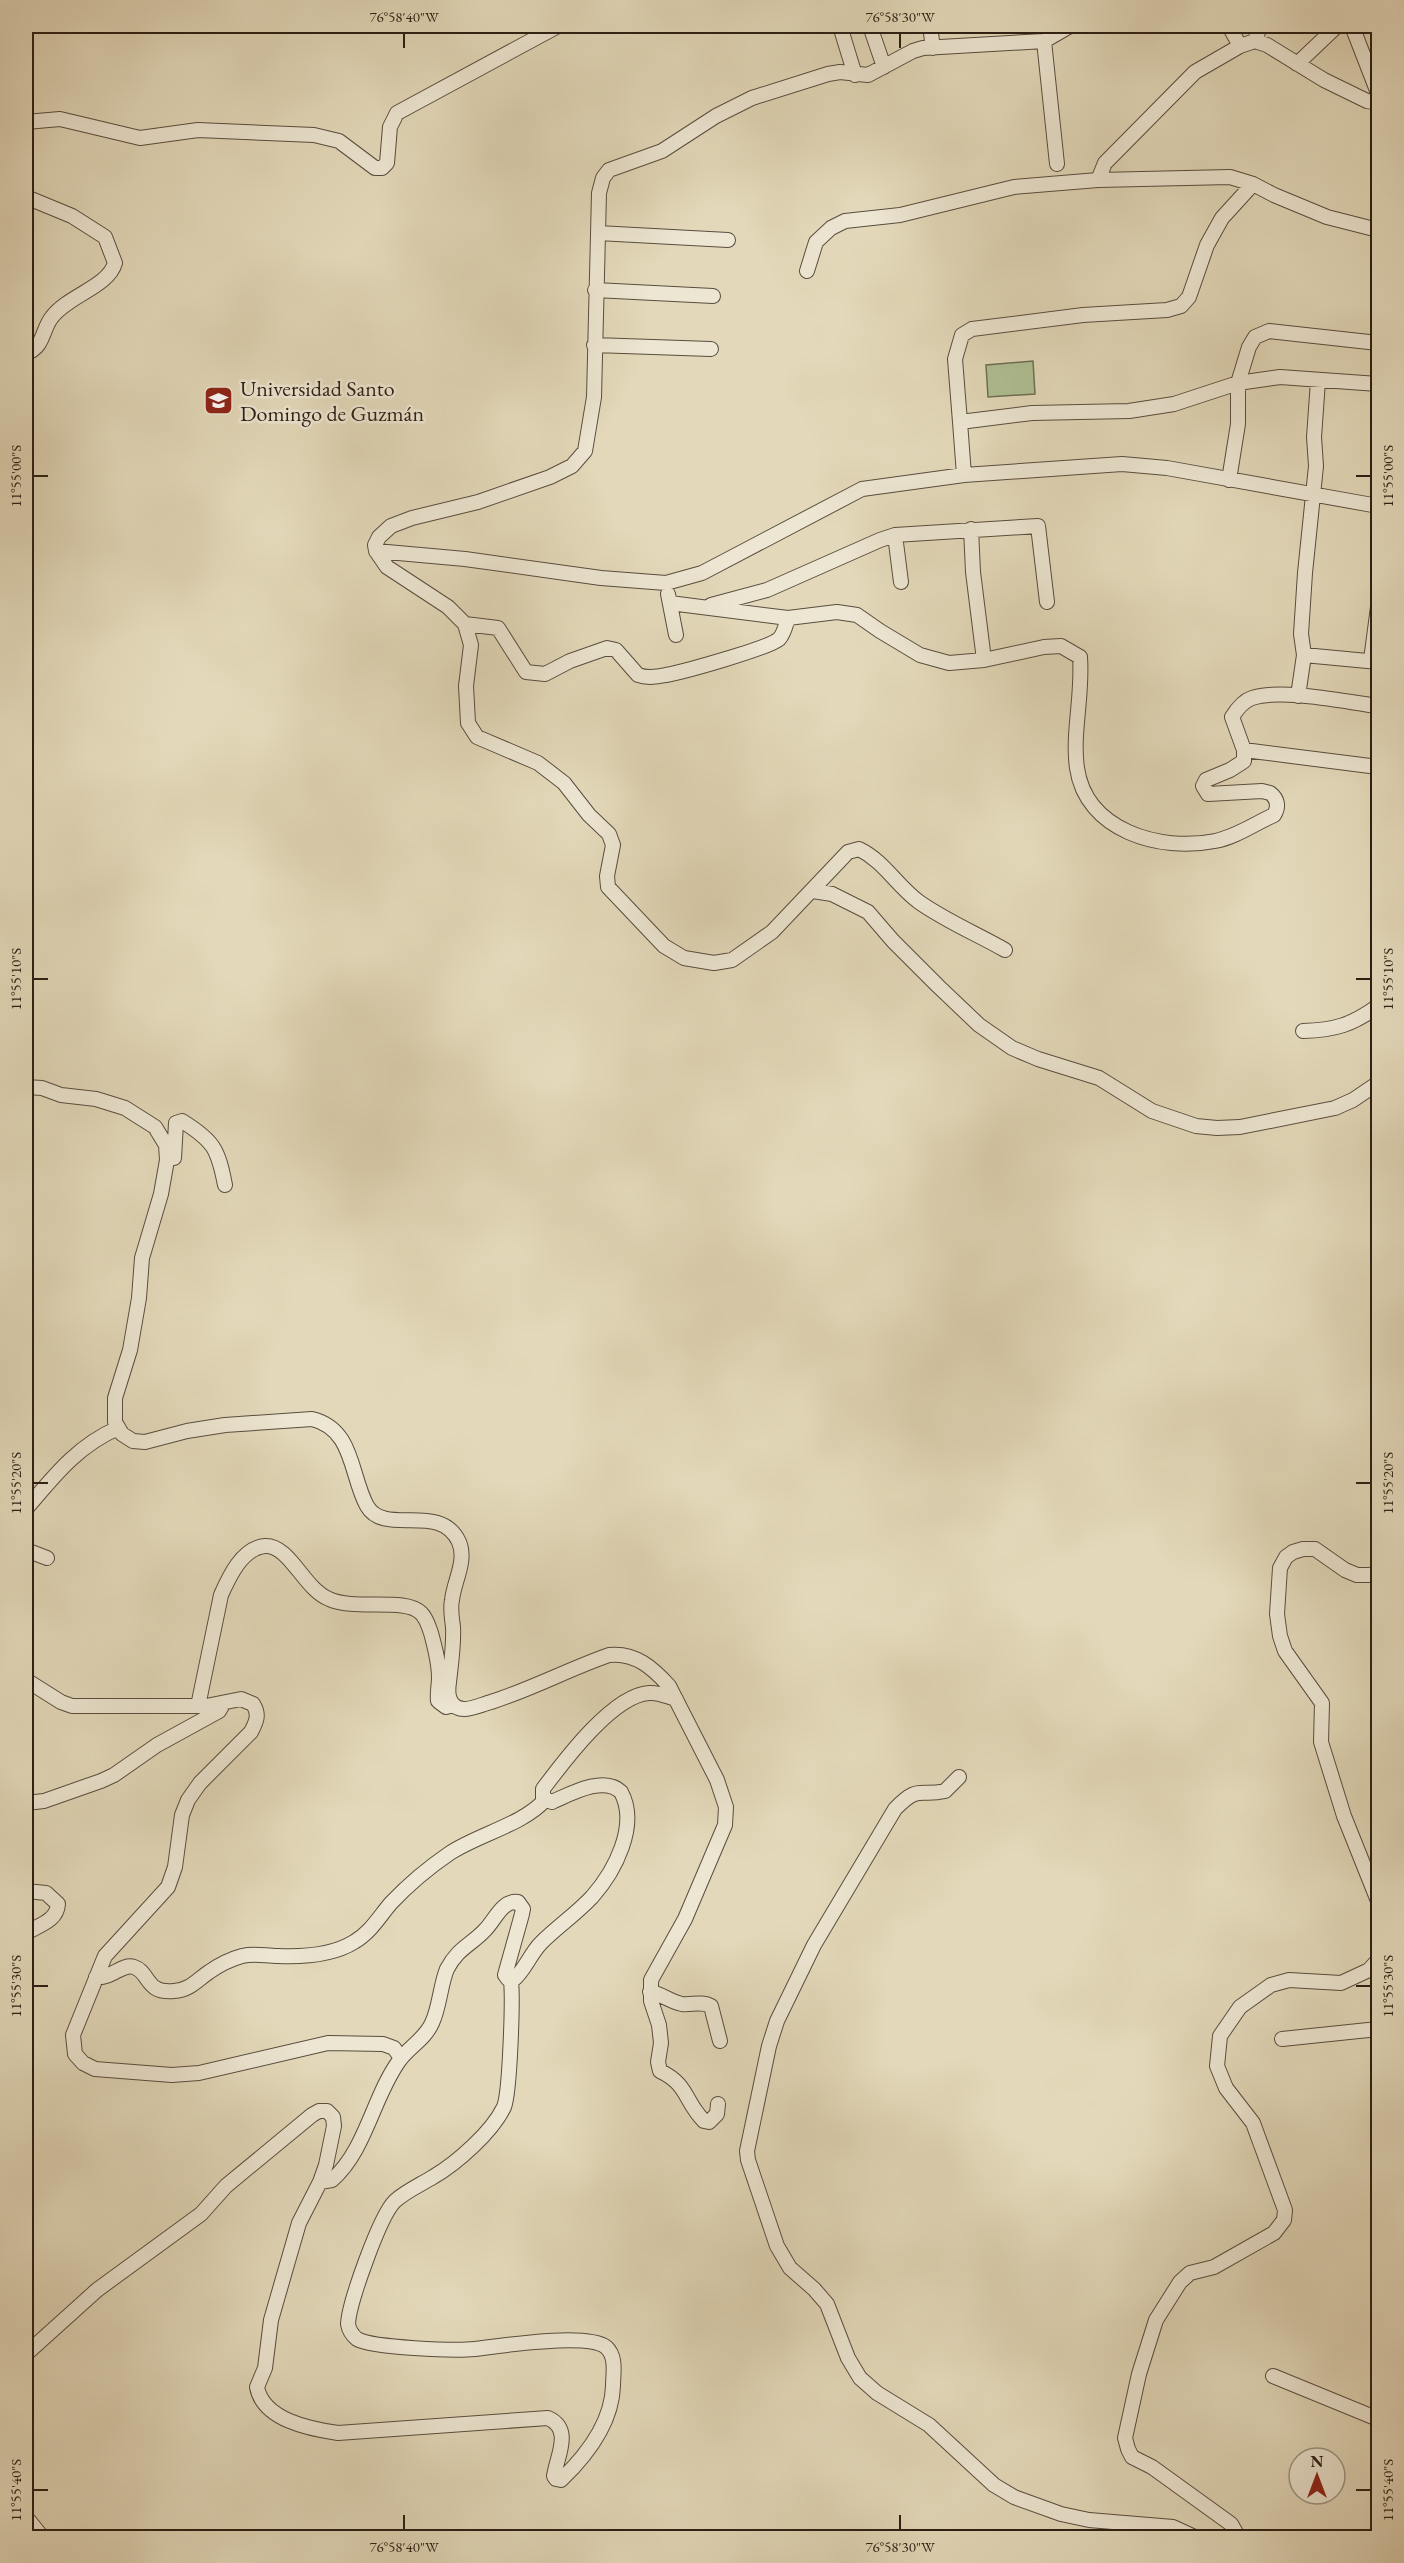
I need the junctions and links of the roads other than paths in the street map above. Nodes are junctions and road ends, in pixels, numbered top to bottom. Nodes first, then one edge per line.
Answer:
1 (558, 26) edge
2 (840, 26) edge
3 (870, 26) edge
4 (930, 26) edge
5 (1070, 26) edge
6 (1229, 26) edge
7 (1260, 26) edge
8 (1336, 26) edge
9 (1352, 26) edge
10 (1044, 41) junction
11 (1255, 41) junction
12 (1240, 46) junction
13 (933, 48) junction
14 (1297, 64) junction
15 (884, 67) junction
16 (855, 75) junction
17 (1378, 93) edge
18 (1378, 103) edge
19 (26, 122) edge
20 (1057, 164) dead end
21 (1098, 180) junction
22 (1253, 184) junction
23 (26, 197) edge
24 (1378, 230) edge
25 (597, 233) junction
26 (728, 240) dead end
27 (807, 270) dead end
28 (595, 290) junction
29 (713, 296) dead end
30 (1378, 343) edge
31 (594, 345) junction
32 (711, 349) dead end
33 (26, 353) edge
34 (1318, 381) junction
35 (1238, 383) junction
36 (1378, 384) edge
37 (960, 422) junction
38 (964, 475) junction
39 (1229, 480) junction
40 (1314, 493) junction
41 (1378, 506) edge
42 (971, 529) junction
43 (895, 536) junction
44 (376, 551) junction
45 (901, 582) dead end
46 (666, 583) junction
47 (1047, 602) dead end
48 (670, 603) junction
49 (705, 607) junction
50 (1378, 607) edge
51 (788, 618) junction
52 (465, 624) junction
53 (675, 635) dead end
54 (1304, 655) junction
55 (984, 660) junction
56 (1375, 661) edge
57 (1298, 696) junction
58 (1378, 706) edge
59 (1244, 750) junction
60 (1378, 767) edge
61 (813, 891) junction
62 (1005, 950) dead end
63 (1378, 1006) edge
64 (1303, 1031) dead end
65 (1378, 1083) edge
66 (26, 1087) edge
67 (225, 1185) dead end
68 (161, 1194) junction
69 (118, 1428) junction
70 (26, 1509) edge
71 (26, 1550) edge
72 (47, 1558) dead end
73 (1378, 1572) edge
74 (26, 1680) edge
75 (676, 1699) junction
76 (224, 1704) junction
77 (453, 1705) junction
78 (198, 1706) junction
79 (960, 1777) dead end
80 (545, 1800) junction
81 (26, 1803) edge
82 (26, 1891) edge
83 (1378, 1900) edge
84 (26, 1933) edge
85 (1378, 1960) edge
86 (96, 1977) junction
87 (511, 1981) junction
88 (650, 1992) junction
89 (1378, 2029) edge
90 (1282, 2038) dead end
91 (720, 2041) dead end
92 (401, 2058) junction
93 (718, 2104) dead end
94 (320, 2182) junction
95 (26, 2354) edge
96 (1273, 2376) dead end
97 (1378, 2419) edge
98 (26, 2517) edge
99 (43, 2538) edge
100 (1197, 2538) edge
101 (1239, 2538) edge

1 - 19 street
2 - 16 street
3 - 15 street
4 - 13 street
5 - 10 street
6 - 12 street
7 - 11 street
8 - 14 street
9 - 17 street
10 - 13 street
10 - 20 street
11 - 12 street
11 - 14 street
12 - 21 street
13 - 15 street
14 - 18 street
15 - 16 street
16 - 25 street
21 - 22 street
21 - 27 street
22 - 24 street
22 - 37 street
23 - 33 street
25 - 26 street
25 - 28 street
28 - 29 street
28 - 31 street
30 - 35 street
31 - 32 street
31 - 44 street
34 - 35 street
34 - 36 street
34 - 40 street
35 - 37 street
35 - 39 street
37 - 38 street
38 - 39 street
38 - 46 street
39 - 40 street
40 - 41 street
40 - 54 street
42 - 43 street
42 - 47 street
42 - 55 street
43 - 45 street
43 - 49 street
44 - 46 street
44 - 52 street
46 - 48 street
48 - 49 street
48 - 53 street
49 - 51 street
50 - 56 street
51 - 52 street
51 - 55 street
52 - 61 street
54 - 56 street
54 - 57 street
55 - 59 street
57 - 58 street
57 - 59 street
59 - 60 street
61 - 62 street
61 - 65 street
63 - 64 street
66 - 68 street
67 - 68 street
68 - 69 street
69 - 70 street
69 - 77 street
71 - 72 street
73 - 83 street
74 - 78 street
75 - 77 street
75 - 80 street
75 - 88 street
76 - 78 street
76 - 81 street
76 - 86 street
77 - 78 street
79 - 100 street
80 - 86 street
80 - 87 street
82 - 84 street
85 - 101 street
86 - 92 street
87 - 92 street
87 - 94 street
88 - 91 street
88 - 93 street
89 - 90 street
92 - 94 street
94 - 95 street
96 - 97 street
98 - 99 street

